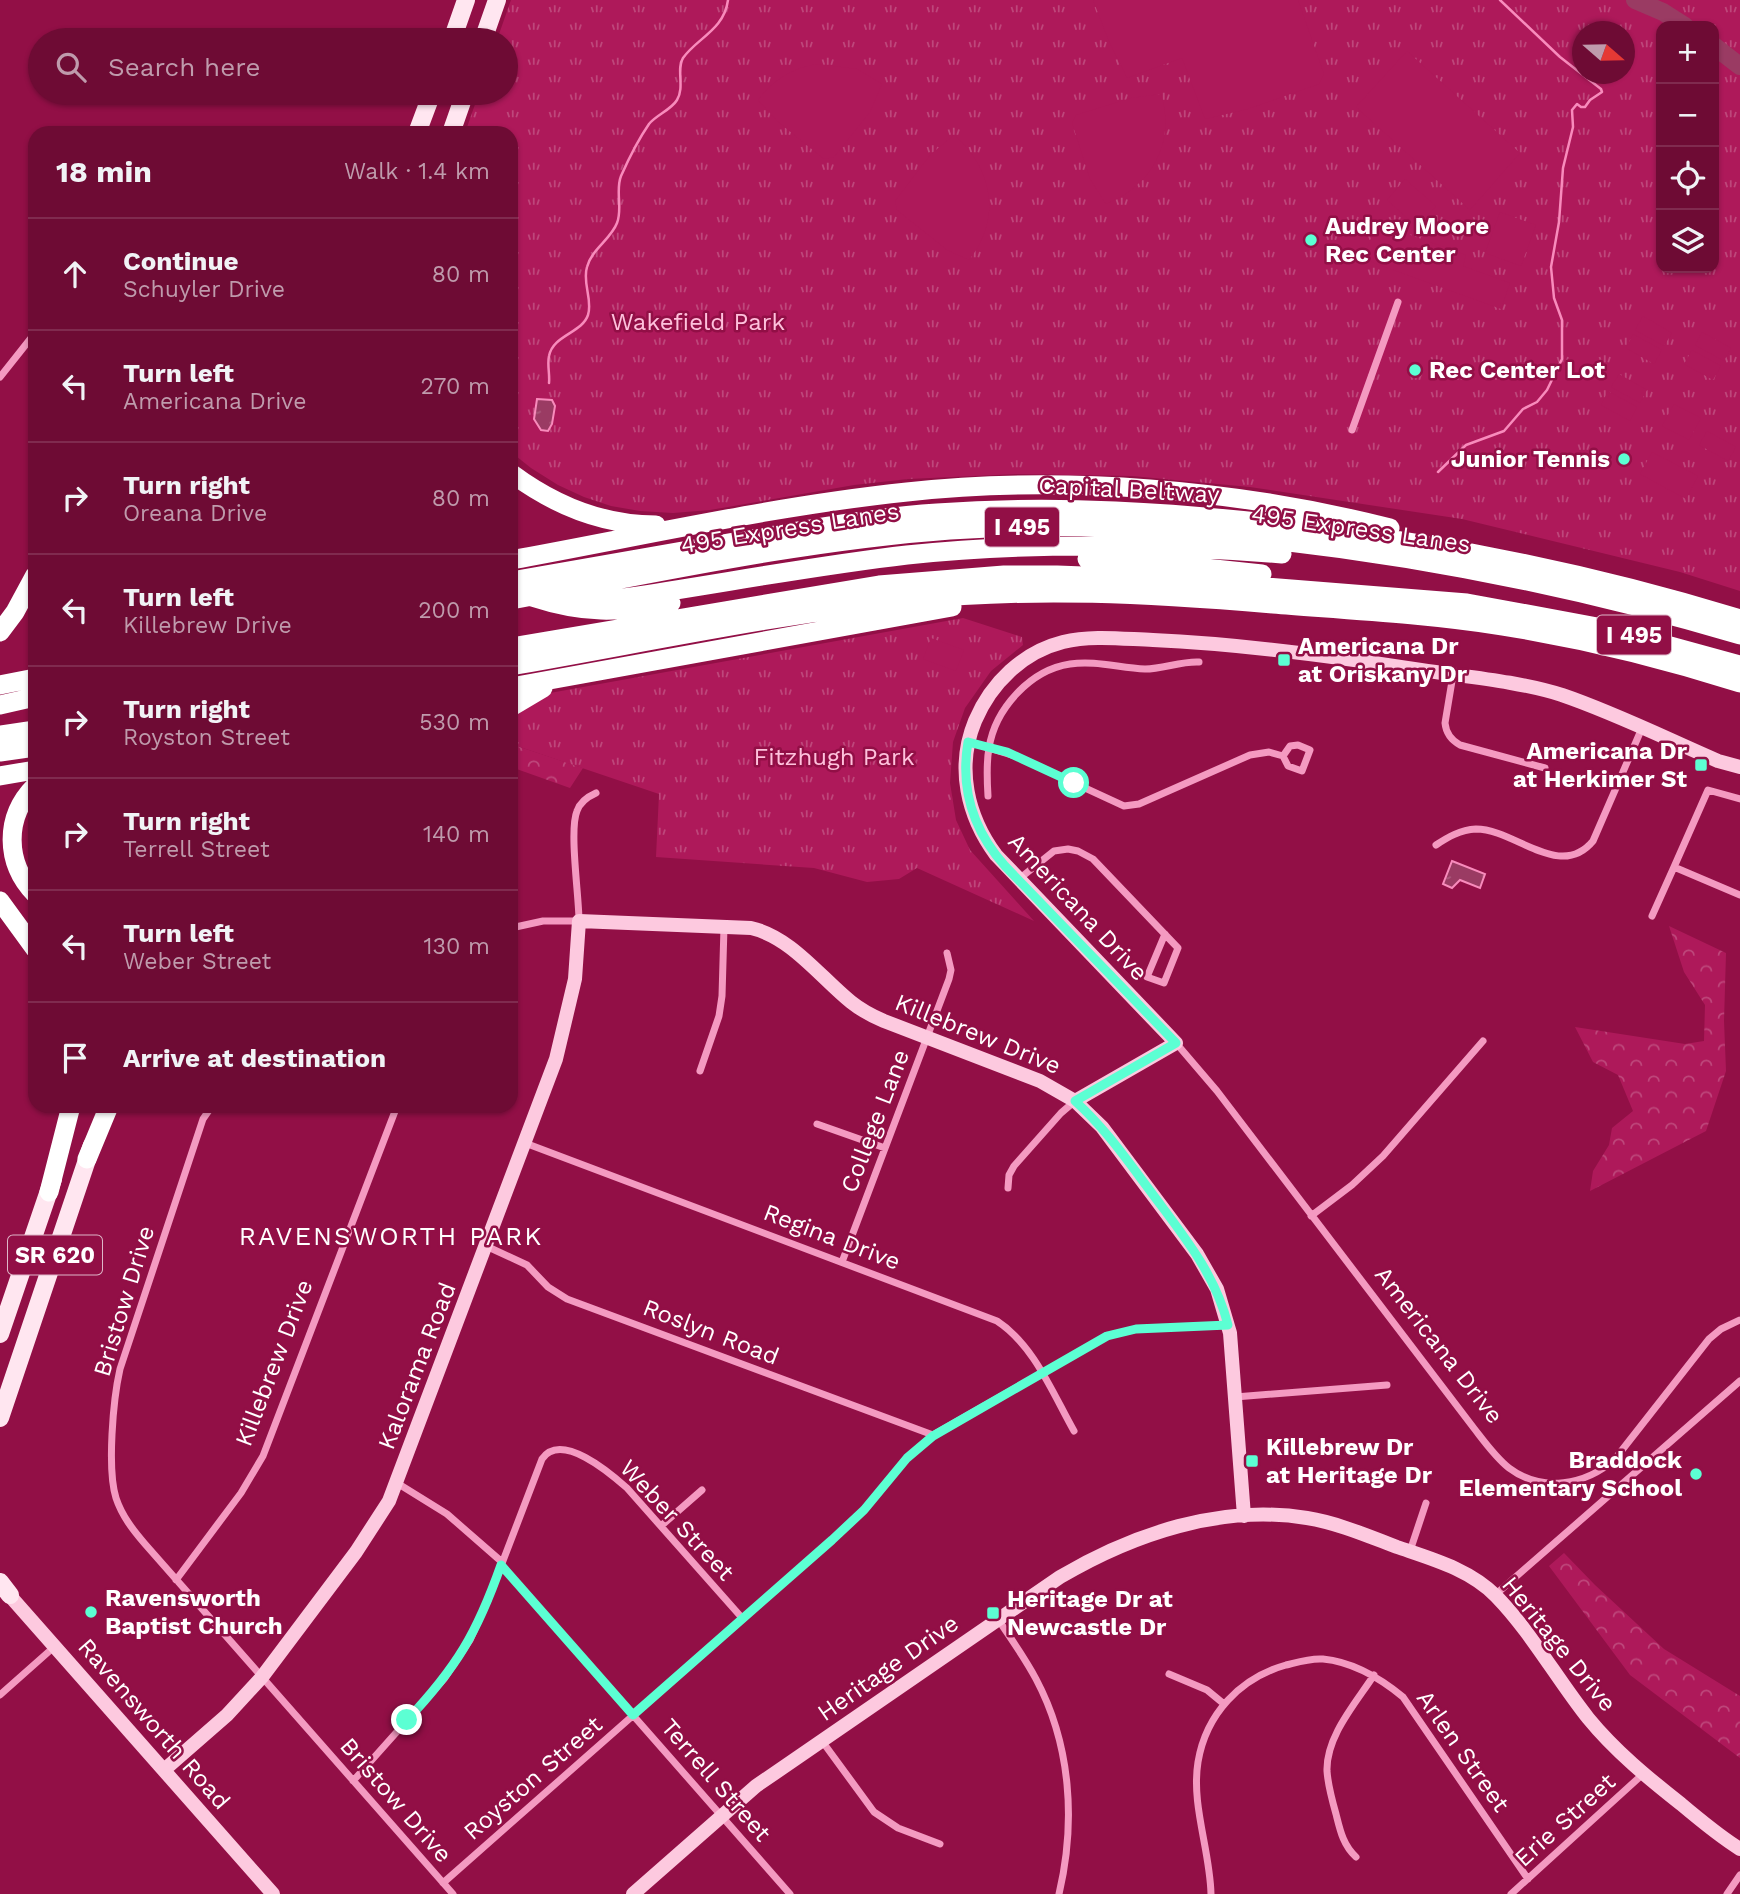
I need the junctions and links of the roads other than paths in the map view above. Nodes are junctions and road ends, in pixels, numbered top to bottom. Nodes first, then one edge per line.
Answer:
1 (466, 0) edge
2 (497, 0) edge
3 (456, 28) edge
4 (487, 28) edge
5 (428, 105) edge
6 (461, 105) edge
7 (420, 126) edge
8 (453, 126) edge
9 (1398, 302) dead end
10 (28, 342) edge
11 (0, 377) edge
12 (1352, 430) dead end
13 (518, 478) edge
14 (731, 519) junction
15 (518, 559) edge
16 (1519, 561) junction
17 (518, 575) edge
18 (518, 580) edge
19 (1534, 581) junction
20 (28, 588) edge
21 (518, 591) edge
22 (1071, 592) junction
23 (518, 599) edge
24 (645, 601) junction
25 (1526, 612) junction
26 (1740, 619) edge
27 (0, 632) edge
28 (1740, 635) edge
29 (518, 646) edge
30 (1199, 662) dead end
31 (518, 665) edge
32 (1740, 665) edge
33 (587, 674) junction
34 (1453, 675) junction
35 (28, 679) edge
36 (1740, 683) edge
37 (0, 685) edge
38 (518, 686) edge
39 (28, 699) edge
40 (518, 703) edge
41 (0, 705) edge
42 (1642, 729) junction
43 (28, 731) edge
44 (0, 736) edge
45 (968, 742) junction
46 (989, 747) junction
47 (28, 748) edge
48 (0, 752) edge
49 (1283, 756) dead end
50 (1740, 766) edge
51 (1545, 768) dead end
52 (28, 771) edge
53 (0, 776) edge
54 (596, 793) dead end
55 (28, 796) edge
56 (988, 796) dead end
57 (1740, 799) edge
58 (1436, 845) dead end
59 (1674, 867) junction
60 (1018, 880) junction
61 (28, 884) edge
62 (1740, 895) edge
63 (0, 901) edge
64 (1652, 916) dead end
65 (579, 920) junction
66 (518, 926) edge
67 (724, 927) junction
68 (1165, 934) junction
69 (28, 939) edge
70 (947, 953) dead end
71 (927, 1038) junction
72 (1483, 1041) dead end
73 (1176, 1043) junction
74 (700, 1071) dead end
75 (1075, 1101) junction
76 (69, 1113) edge
77 (76, 1113) edge
78 (105, 1113) edge
79 (207, 1113) edge
80 (394, 1113) edge
81 (817, 1124) dead end
82 (525, 1143) junction
83 (886, 1148) junction
84 (86, 1159) joint
85 (1008, 1188) dead end
86 (48, 1192) junction
87 (1311, 1216) junction
88 (486, 1246) junction
89 (842, 1262) junction
90 (1740, 1320) edge
91 (1228, 1325) junction
92 (0, 1334) edge
93 (1041, 1373) junction
94 (1740, 1381) edge
95 (1387, 1385) dead end
96 (1235, 1397) junction
97 (0, 1418) edge
98 (1074, 1431) dead end
99 (933, 1436) junction
100 (397, 1483) junction
101 (702, 1490) dead end
102 (1426, 1503) dead end
103 (1244, 1517) junction
104 (661, 1526) junction
105 (1410, 1551) junction
106 (501, 1563) junction
107 (176, 1580) junction
108 (3, 1587) edge
109 (1495, 1595) junction
110 (743, 1619) junction
111 (998, 1619) junction
112 (55, 1646) junction
113 (1169, 1674) dead end
114 (1374, 1675) junction
115 (262, 1677) junction
116 (0, 1695) edge
117 (1224, 1704) junction
118 (633, 1715) junction
119 (822, 1741) junction
120 (164, 1770) junction
121 (1643, 1774) junction
122 (353, 1781) junction
123 (721, 1815) junction
124 (940, 1844) dead end
125 (1740, 1849) edge
126 (1356, 1857) dead end
127 (1740, 1875) edge
128 (1528, 1879) junction
129 (443, 1883) junction
130 (273, 1894) edge
131 (453, 1894) edge
132 (633, 1894) edge
133 (790, 1894) edge
134 (1059, 1894) edge
135 (1211, 1894) edge
136 (1511, 1894) edge
137 (1727, 1894) edge

1 - 3 main road
2 - 4 main road
5 - 7 main road
6 - 8 main road
9 - 12 street
10 - 11 street
13 - 14 highway
14 - 15 highway
14 - 16 highway
16 - 18 highway, Capital Beltway / I 495
16 - 26 highway, Capital Beltway / I 495
17 - 24 highway
19 - 23 highway, 495 Express Lanes / I 495
19 - 24 highway
19 - 28 highway, 495 Express Lanes / I 495
20 - 27 highway
21 - 24 highway
22 - 31 highway, I 495
22 - 33 highway
22 - 36 highway, I 495
24 - 25 highway
25 - 29 highway, I 495
25 - 32 highway, I 495
30 - 46 street
33 - 38 highway
33 - 40 highway
34 - 42 street, Americana Drive
34 - 45 street, Americana Drive
34 - 51 street
35 - 37 highway
39 - 41 highway
42 - 50 street, Americana Drive
42 - 58 street
43 - 44 highway
45 - 46 street
45 - 60 street, Americana Drive
46 - 49 street
46 - 56 street
47 - 48 highway
52 - 53 highway
54 - 65 street, Kalorama Road
55 - 61 highway
57 - 59 street
59 - 62 street
59 - 64 street
60 - 68 street
60 - 73 street, Americana Drive
63 - 69 highway
65 - 66 street, Killebrew Drive
65 - 67 street, Killebrew Drive
65 - 82 street, Kalorama Road
67 - 71 street, Killebrew Drive
67 - 74 street
68 - 68 street
70 - 71 street, College Lane
71 - 75 street, Killebrew Drive
71 - 83 street, College Lane
72 - 87 street
73 - 75 street
73 - 87 street, Americana Drive
75 - 85 street
75 - 91 street, Killebrew Drive
76 - 86 highway
77 - 86 main road, SR 620
78 - 84 highway
79 - 107 street, Bristow Drive
80 - 107 street, Killebrew Drive
81 - 83 street
82 - 88 street, Kalorama Road
82 - 89 street, Regina Drive
83 - 89 street, College Lane
84 - 97 main road, SR 620
86 - 92 main road, SR 620
87 - 90 street, Americana Drive
88 - 99 street, Roslyn Road
88 - 100 street, Kalorama Road
89 - 93 street, Regina Drive
91 - 93 street, Royston Street
91 - 96 street, Killebrew Drive
93 - 98 street, Regina Drive
93 - 99 street, Royston Street
94 - 109 street
95 - 96 street
96 - 103 street, Killebrew Drive
99 - 110 street, Royston Street
100 - 106 street, Terrell Street
100 - 115 street, Kalorama Road
101 - 104 street
102 - 105 street
103 - 105 street, Heritage Drive
103 - 111 street, Heritage Drive
104 - 106 street, Weber Street
104 - 110 street, Weber Street
105 - 109 street, Heritage Drive
106 - 118 street, Terrell Street
106 - 122 street, Weber Street
107 - 115 street, Bristow Drive
108 - 112 street, Ravensworth Road
109 - 121 street, Heritage Drive
110 - 118 street, Royston Street
111 - 119 street, Heritage Drive
111 - 134 street
112 - 116 street
112 - 120 street, Ravensworth Road
113 - 117 street
114 - 117 street, Arlen Street
114 - 126 street
114 - 128 street, Arlen Street
115 - 120 street, Kalorama Road
115 - 122 street, Bristow Drive
117 - 135 street, Arlen Street
118 - 123 street, Terrell Street
118 - 129 street, Royston Street
119 - 123 street, Heritage Drive
119 - 124 street
120 - 130 street, Ravensworth Road
121 - 125 street, Heritage Drive
121 - 128 street, Erie Street
122 - 129 street, Bristow Drive
123 - 132 street, Heritage Drive
123 - 133 street, Terrell Street
127 - 137 street
128 - 136 street, Erie Street
129 - 131 street, Bristow Drive

